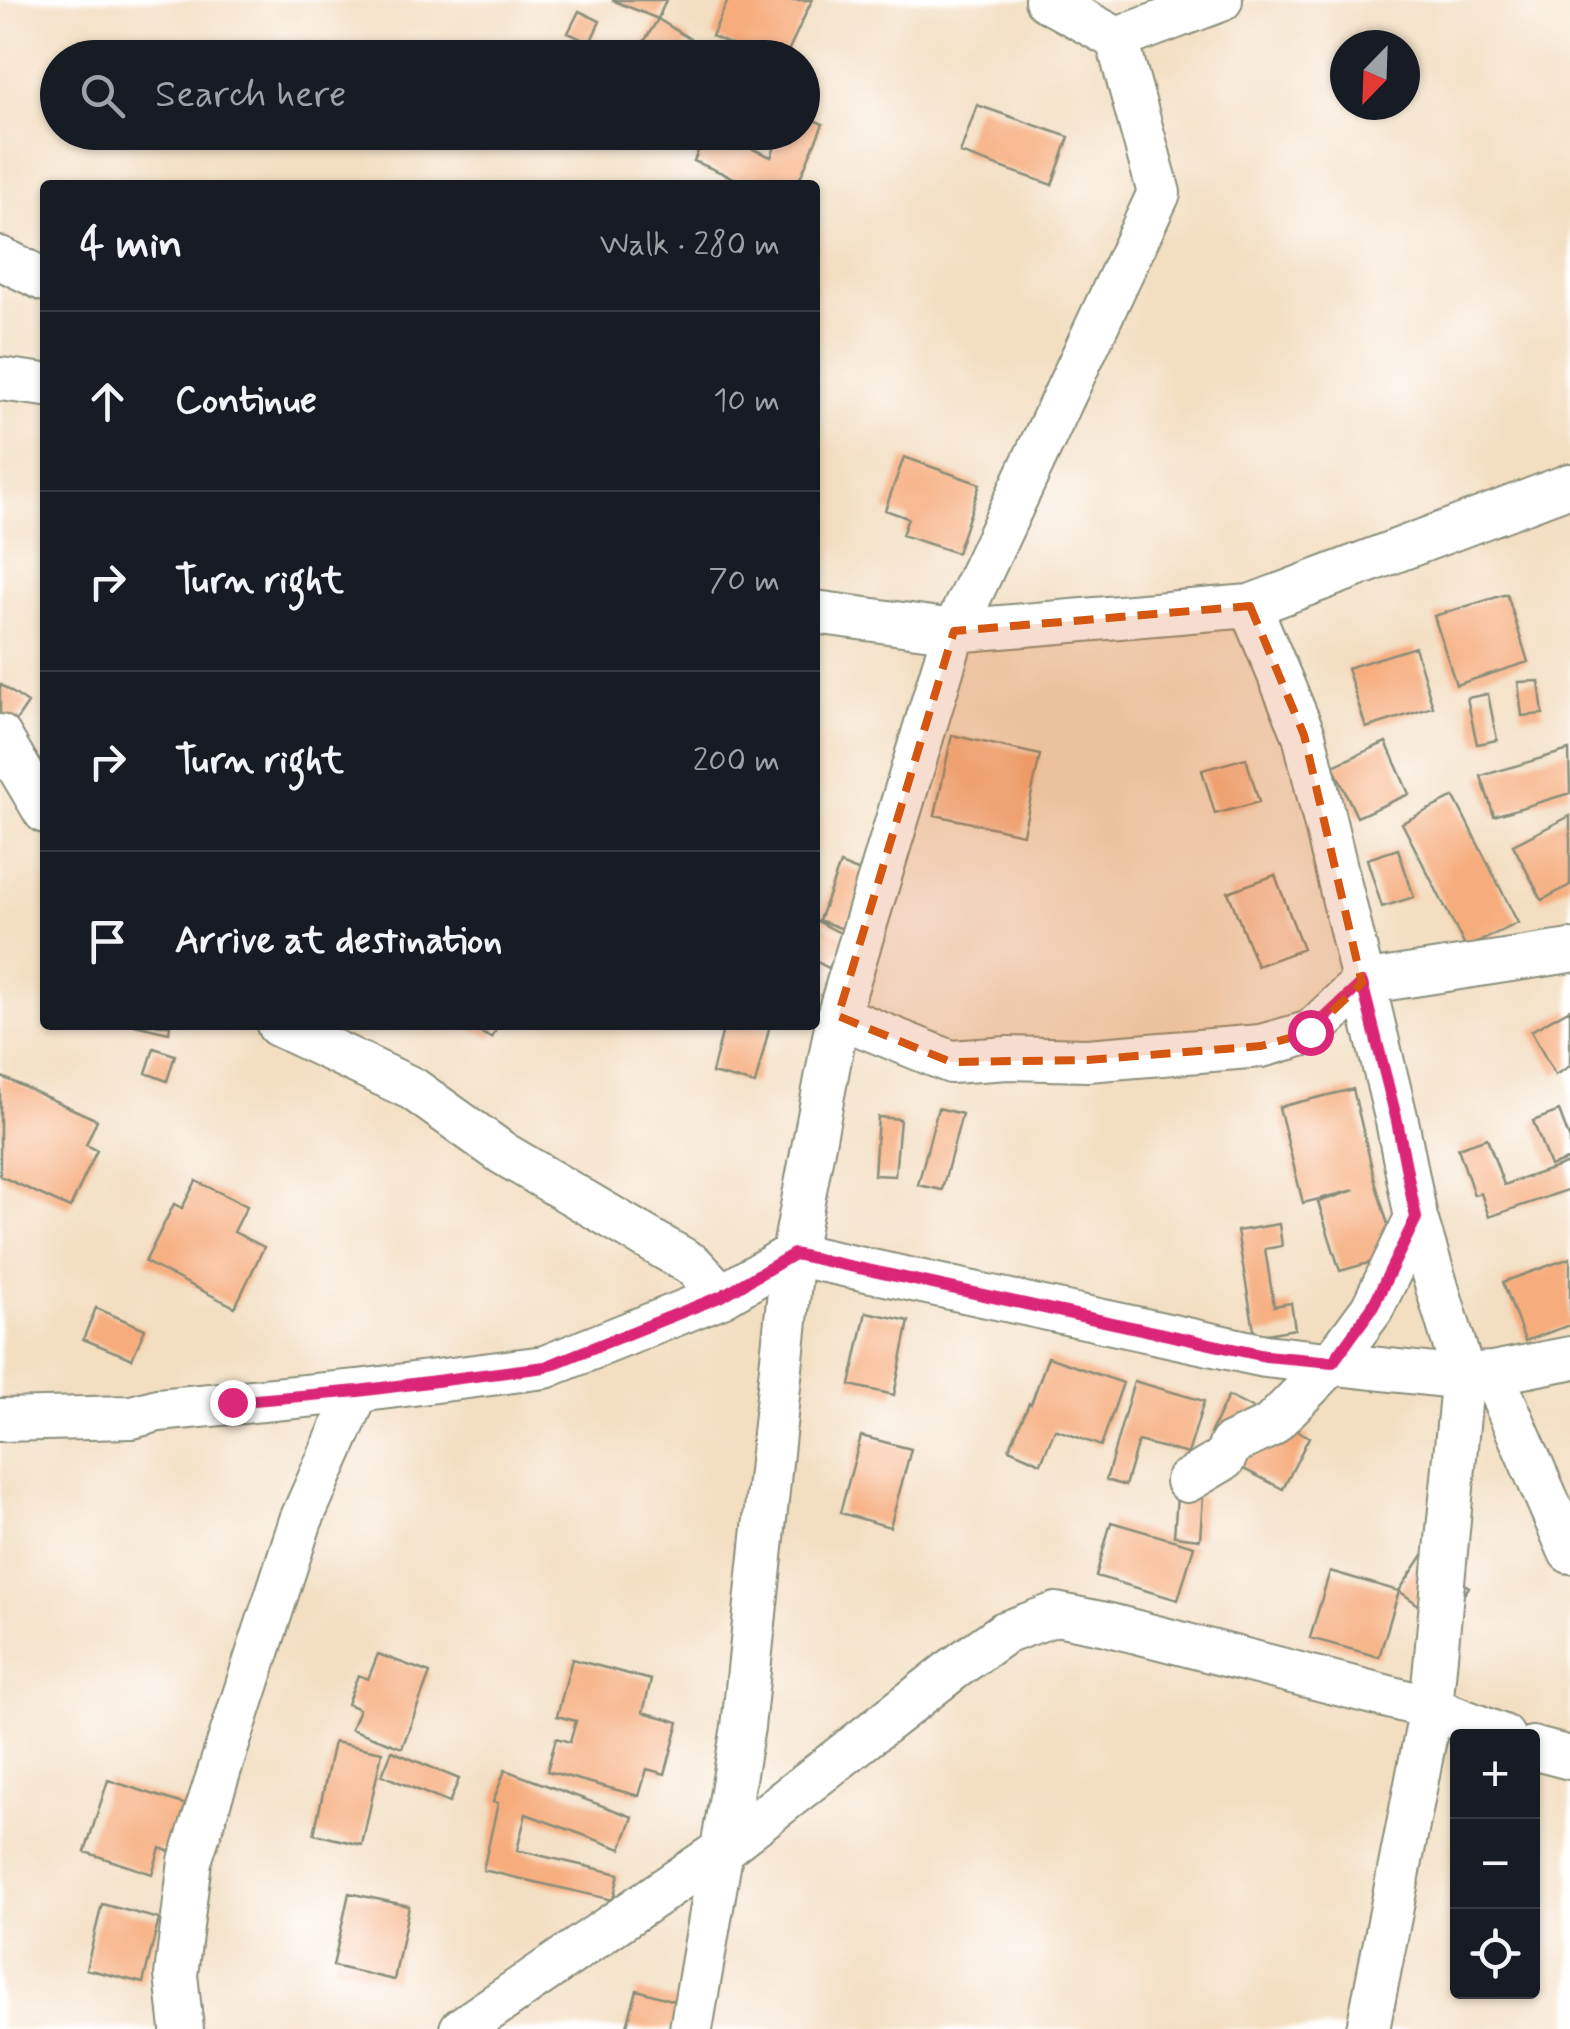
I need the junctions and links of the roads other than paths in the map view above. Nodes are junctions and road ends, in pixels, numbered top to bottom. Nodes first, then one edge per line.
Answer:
1 (1046, 0) edge
2 (1221, 0) edge
3 (1117, 39) junction
4 (0, 258) edge
5 (40, 278) edge
6 (0, 379) edge
7 (40, 384) edge
8 (1570, 485) edge
9 (1250, 606) junction
10 (820, 613) edge
11 (954, 631) junction
12 (0, 736) edge
13 (40, 804) edge
14 (1570, 952) edge
15 (1362, 983) junction
16 (838, 1016) junction
17 (289, 1030) edge
18 (1416, 1218) junction
19 (794, 1254) junction
20 (722, 1296) junction
21 (1570, 1358) edge
22 (1333, 1362) junction
23 (1477, 1373) junction
24 (358, 1391) junction
25 (0, 1420) edge
26 (1188, 1481) dead end
27 (1570, 1552) edge
28 (1431, 1708) junction
29 (1485, 1729) edge
30 (1540, 1750) edge
31 (1570, 1758) edge
32 (719, 1852) junction
33 (182, 2029) edge
34 (460, 2029) edge
35 (691, 2029) edge
36 (1368, 2029) edge

1 - 3 street
2 - 3 street
3 - 11 street
4 - 5 street
6 - 7 street
8 - 9 street
9 - 11 street
9 - 15 street
10 - 11 street
11 - 16 street
12 - 13 street
14 - 15 street
15 - 16 street
15 - 18 street
16 - 19 street
17 - 20 street
18 - 22 street
18 - 23 street
19 - 20 street
19 - 22 street
19 - 32 street
20 - 24 street
21 - 23 street
22 - 23 street
22 - 26 street
23 - 27 street
23 - 28 street
24 - 25 street
24 - 33 street
28 - 29 street
28 - 32 street
28 - 36 street
30 - 31 street
32 - 34 street
32 - 35 street

